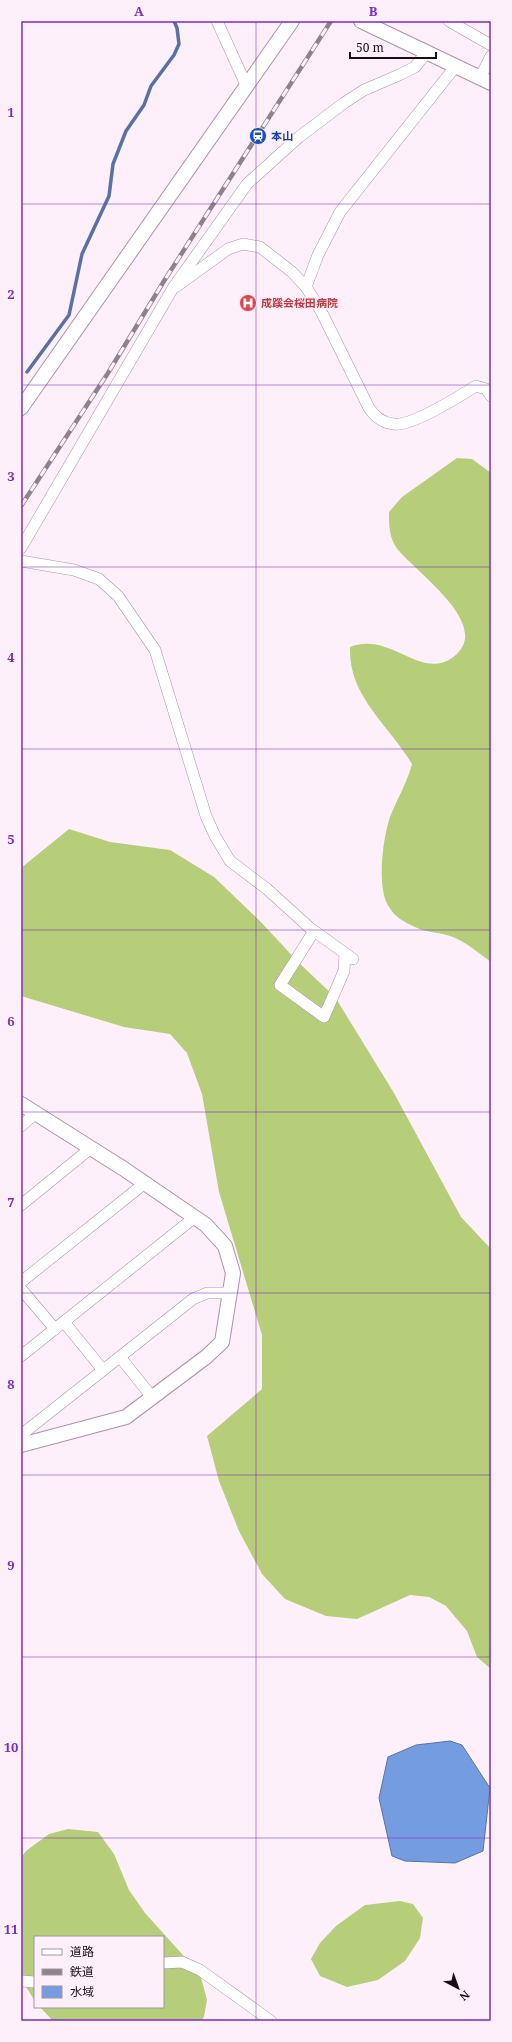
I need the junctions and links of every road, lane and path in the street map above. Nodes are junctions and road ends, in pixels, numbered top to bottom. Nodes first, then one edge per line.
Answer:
1 (218, 21) edge
2 (292, 21) edge
3 (361, 21) edge
4 (450, 21) edge
5 (491, 45) edge
6 (426, 53) junction
7 (491, 56) edge
8 (455, 66) junction
9 (485, 80) edge
10 (247, 87) junction
11 (306, 287) junction
12 (173, 288) junction
13 (491, 396) edge
14 (21, 408) edge
15 (21, 548) edge
16 (21, 561) edge
17 (314, 931) junction
18 (21, 1104) edge
19 (36, 1114) junction
20 (21, 1126) edge
21 (91, 1148) junction
22 (145, 1183) junction
23 (21, 1205) edge
24 (195, 1217) junction
25 (21, 1282) edge
26 (21, 1289) edge
27 (230, 1293) junction
28 (64, 1322) junction
29 (54, 1329) junction
30 (21, 1356) edge
31 (120, 1357) junction
32 (103, 1370) junction
33 (152, 1397) junction
34 (21, 1435) edge
35 (21, 1445) edge
36 (164, 1963) edge
37 (21, 1981) edge
38 (34, 1982) edge
39 (271, 2021) edge

1 - 10 street
2 - 10 street
3 - 6 street
4 - 5 street
6 - 8 street
6 - 12 street
7 - 9 street
8 - 9 street
8 - 11 street
10 - 14 street
11 - 12 street
11 - 13 street
12 - 15 street
16 - 17 street
17 - 17 street
18 - 19 street
19 - 20 street
19 - 21 street
21 - 22 street
21 - 23 street
22 - 24 street
22 - 25 street
24 - 27 street
24 - 28 street
26 - 29 street
27 - 31 street
27 - 33 street
28 - 29 street
28 - 32 street
29 - 30 street
31 - 32 street
31 - 33 street
32 - 34 street
33 - 35 street
36 - 39 street
37 - 38 street

